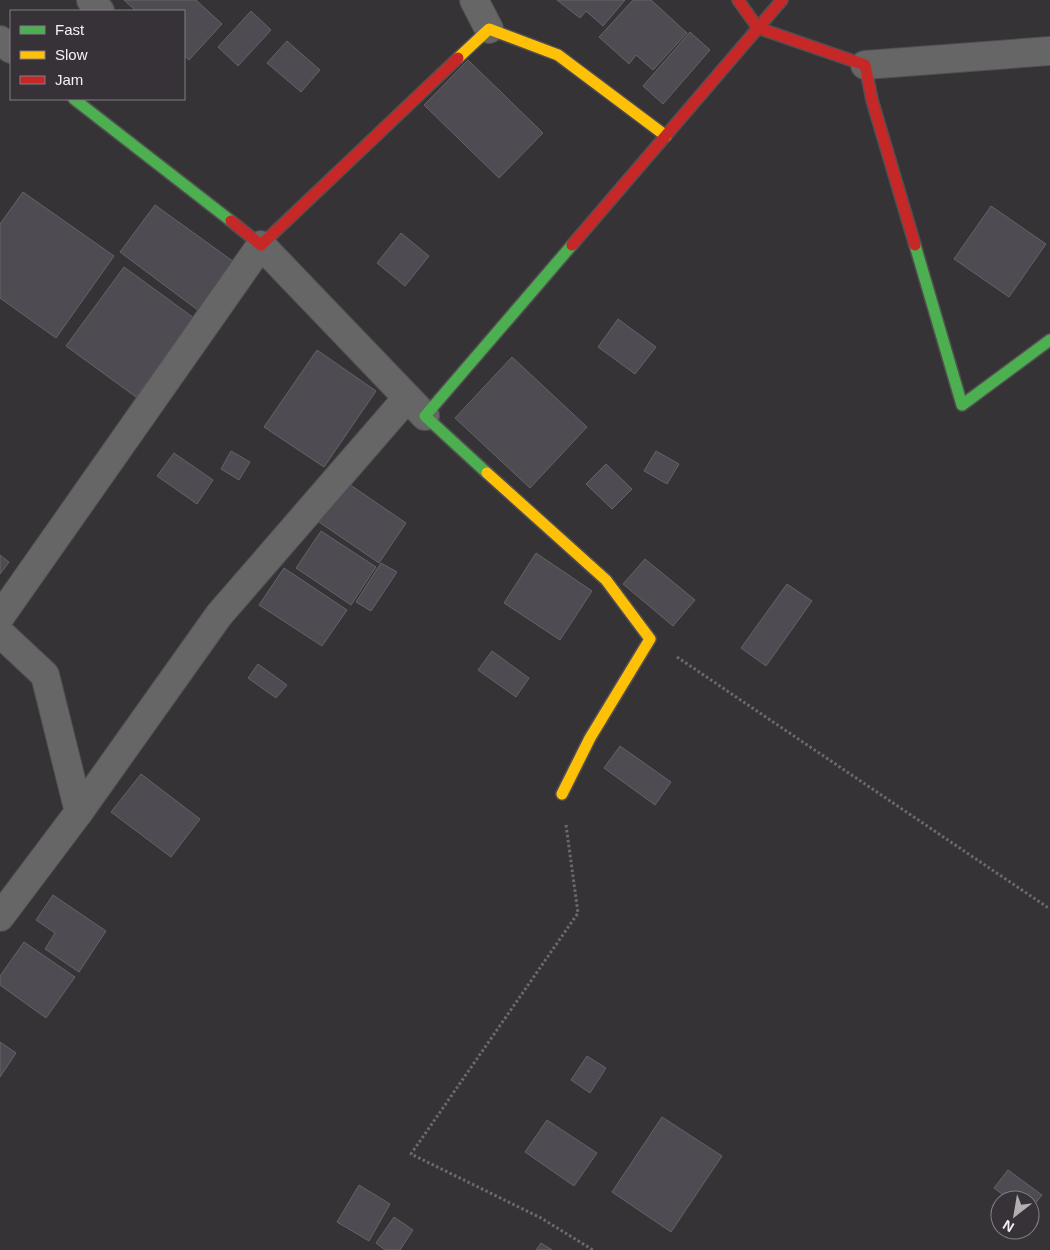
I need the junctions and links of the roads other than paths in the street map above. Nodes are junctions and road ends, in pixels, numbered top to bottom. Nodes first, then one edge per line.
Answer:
1 (91, 0) edge
2 (474, 0) edge
3 (738, 0) edge
4 (782, 0) edge
5 (99, 10) edge
6 (758, 28) junction
7 (489, 29) junction
8 (0, 40) edge
9 (10, 48) edge
10 (1050, 51) edge
11 (865, 65) junction
12 (77, 100) edge
13 (96, 107) edge
14 (666, 136) junction
15 (260, 244) junction
16 (1050, 340) edge
17 (416, 407) junction
18 (0, 617) edge
19 (0, 634) edge
20 (562, 794) road end
21 (79, 812) junction
22 (0, 917) edge

1 - 5 street
2 - 7 street
3 - 6 street
4 - 6 street
6 - 11 street
6 - 14 street
7 - 14 street
7 - 15 street
8 - 9 street
10 - 11 street
11 - 16 street
12 - 13 street
13 - 15 street
14 - 17 street
15 - 17 street
15 - 18 street
17 - 20 street
17 - 21 street
19 - 21 street
21 - 22 street

